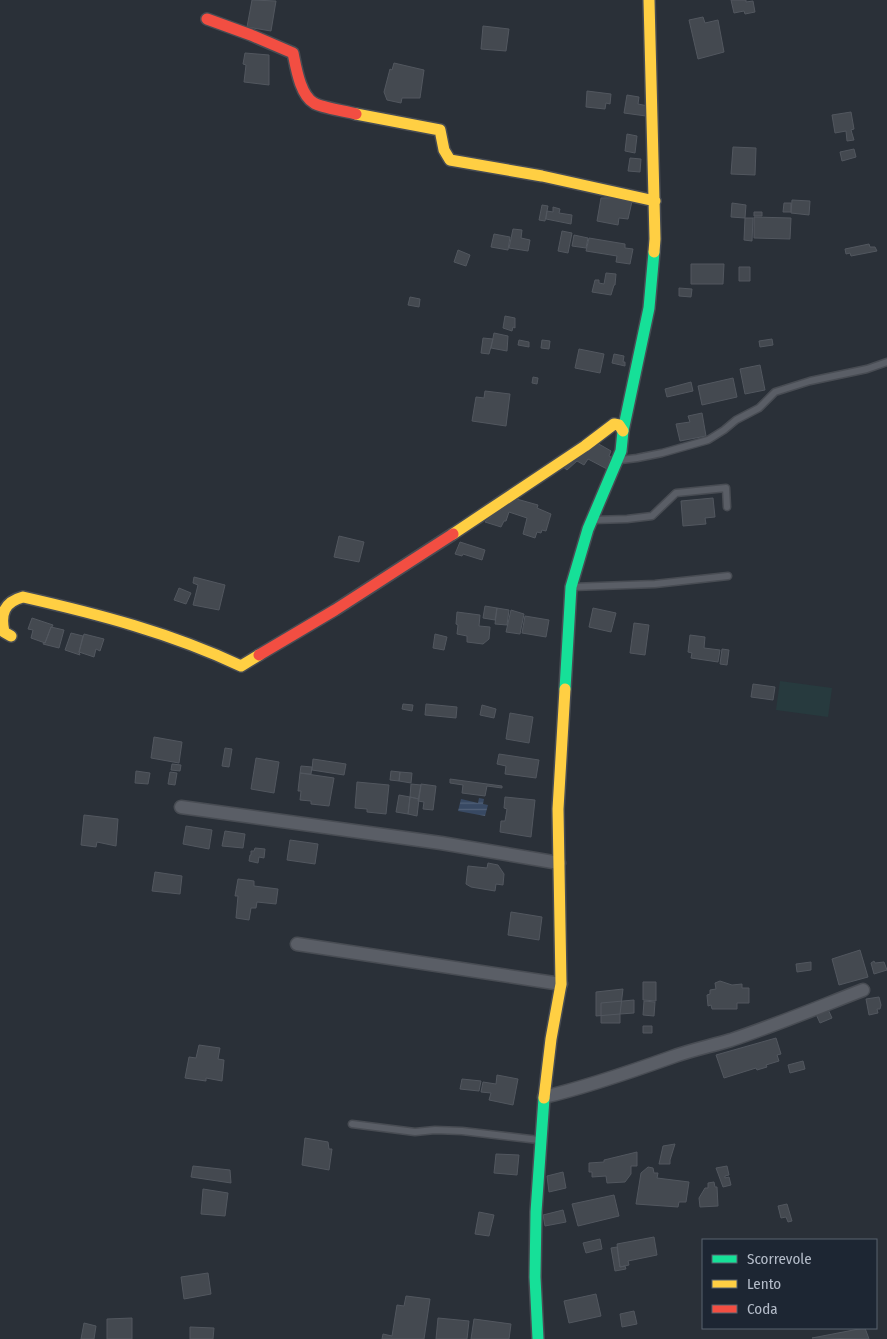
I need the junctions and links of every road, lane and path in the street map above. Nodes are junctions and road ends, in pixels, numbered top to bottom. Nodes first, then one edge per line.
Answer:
1 (649, 0) edge
2 (208, 19) dead end
3 (655, 201) junction
4 (887, 362) edge
5 (623, 431) junction
6 (617, 460) junction
7 (727, 507) dead end
8 (592, 520) junction
9 (728, 576) dead end
10 (571, 587) junction
11 (12, 636) dead end
12 (181, 807) dead end
13 (559, 863) junction
14 (297, 944) dead end
15 (561, 984) junction
16 (863, 990) dead end
17 (544, 1096) junction
18 (352, 1124) dead end
19 (540, 1140) junction
20 (538, 1339) edge

1 - 3 street
2 - 3 street
3 - 5 street
4 - 6 lane
5 - 6 street
5 - 11 street
6 - 8 street
7 - 8 lane
8 - 10 street
9 - 10 lane
10 - 13 street
12 - 13 street
13 - 15 street
14 - 15 street
15 - 17 street
16 - 17 street
17 - 19 street
18 - 19 lane
19 - 20 street

